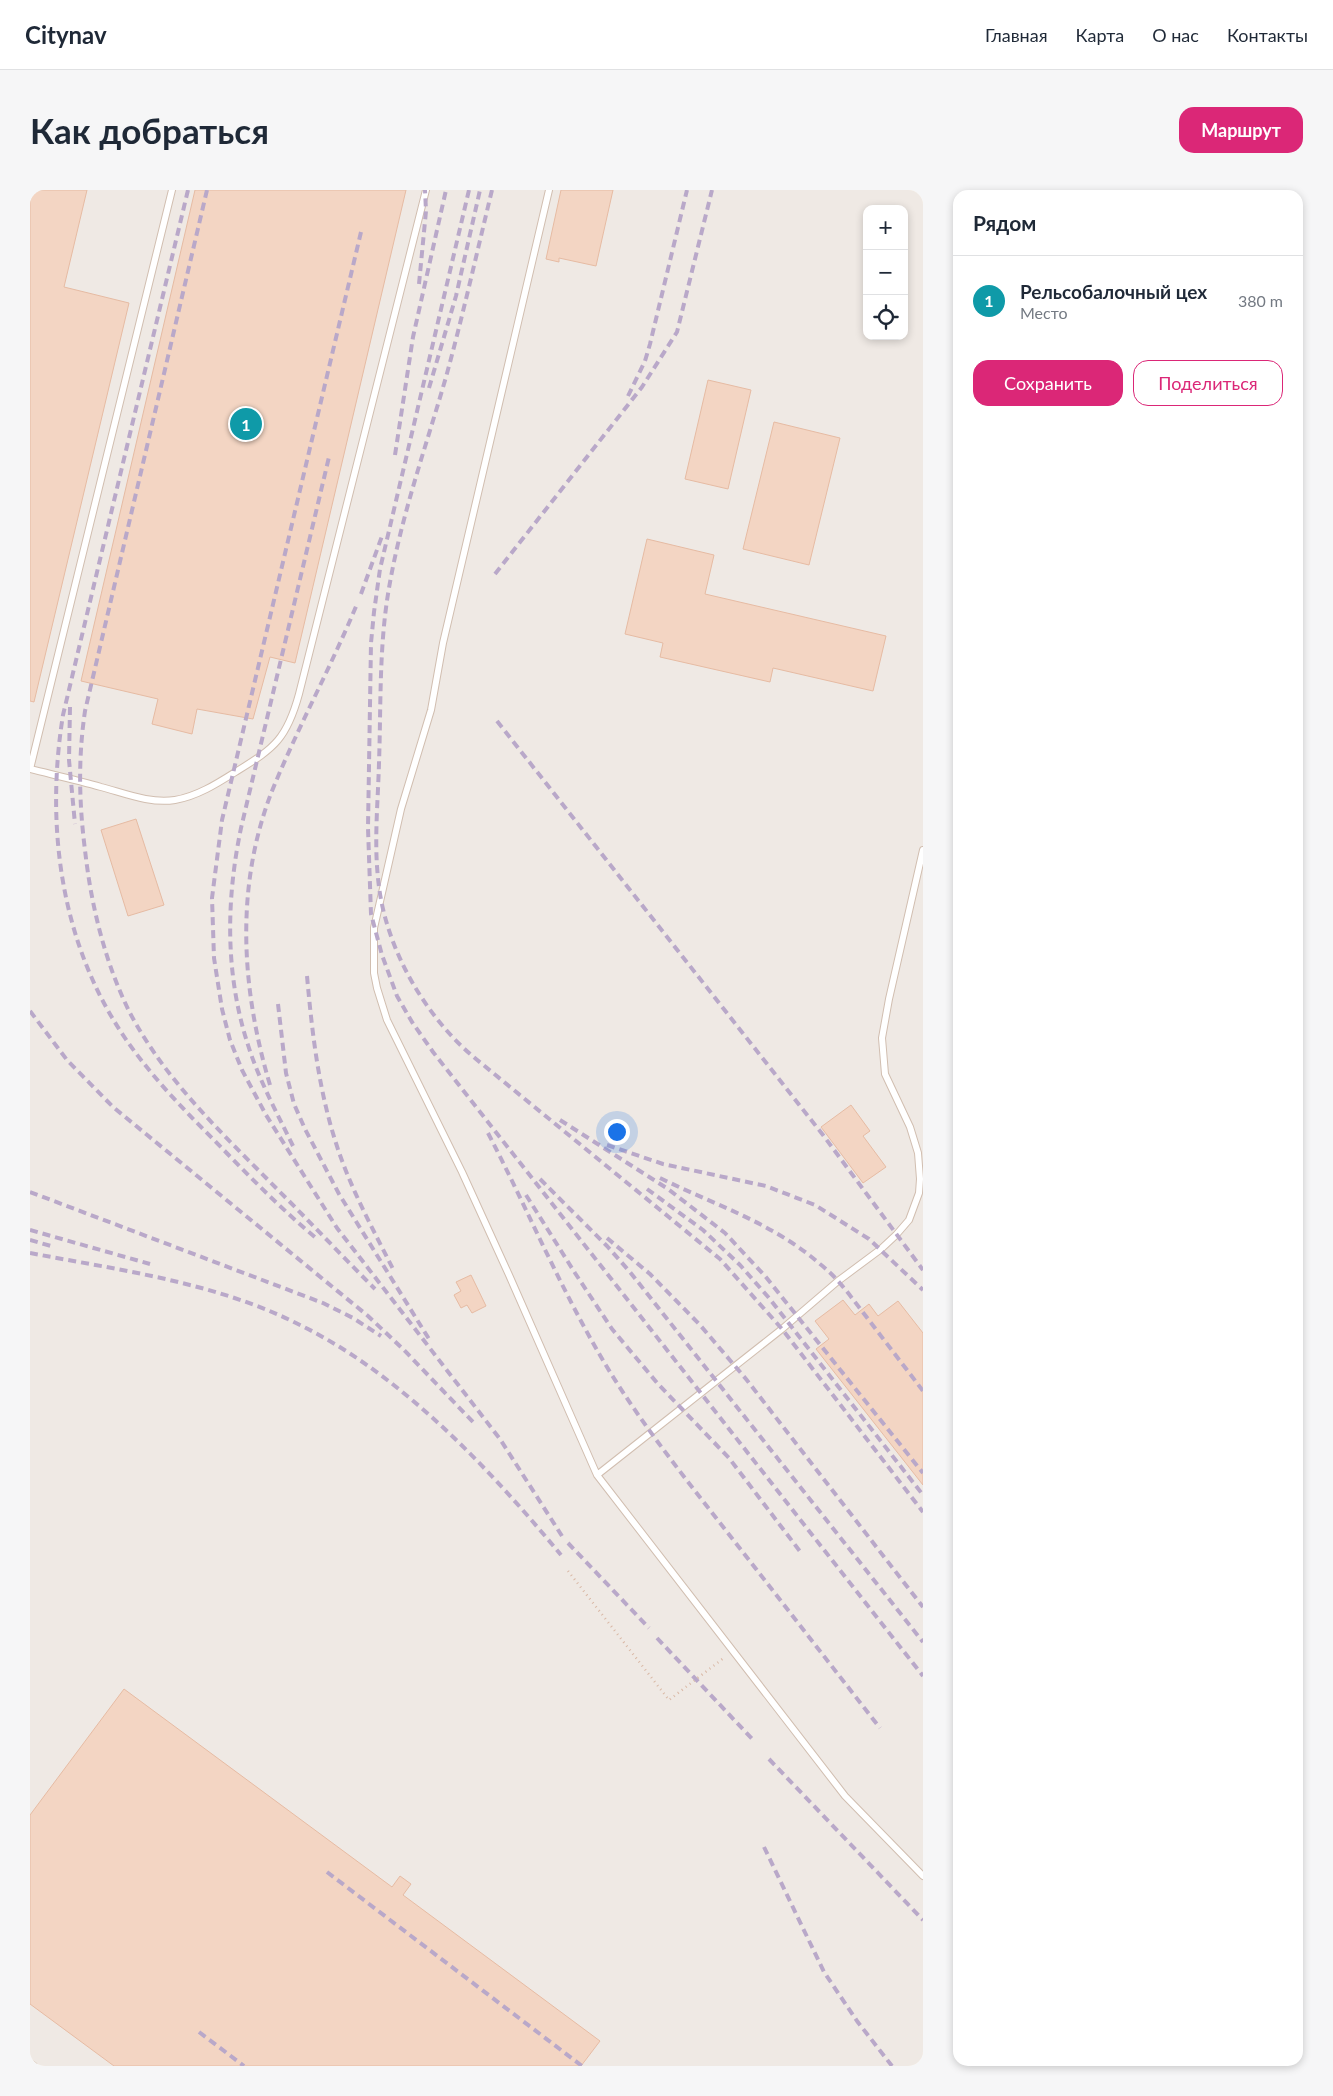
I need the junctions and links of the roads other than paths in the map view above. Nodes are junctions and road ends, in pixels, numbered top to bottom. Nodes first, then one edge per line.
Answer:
1 (172, 190) edge
2 (426, 190) edge
3 (550, 190) edge
4 (30, 769) edge
5 (923, 852) edge
6 (597, 1475) junction
7 (923, 1876) edge
8 (30, 2063) edge
9 (34, 2066) edge

1 - 4 lane
2 - 4 lane
3 - 6 lane
5 - 6 lane
6 - 7 lane
8 - 9 lane

